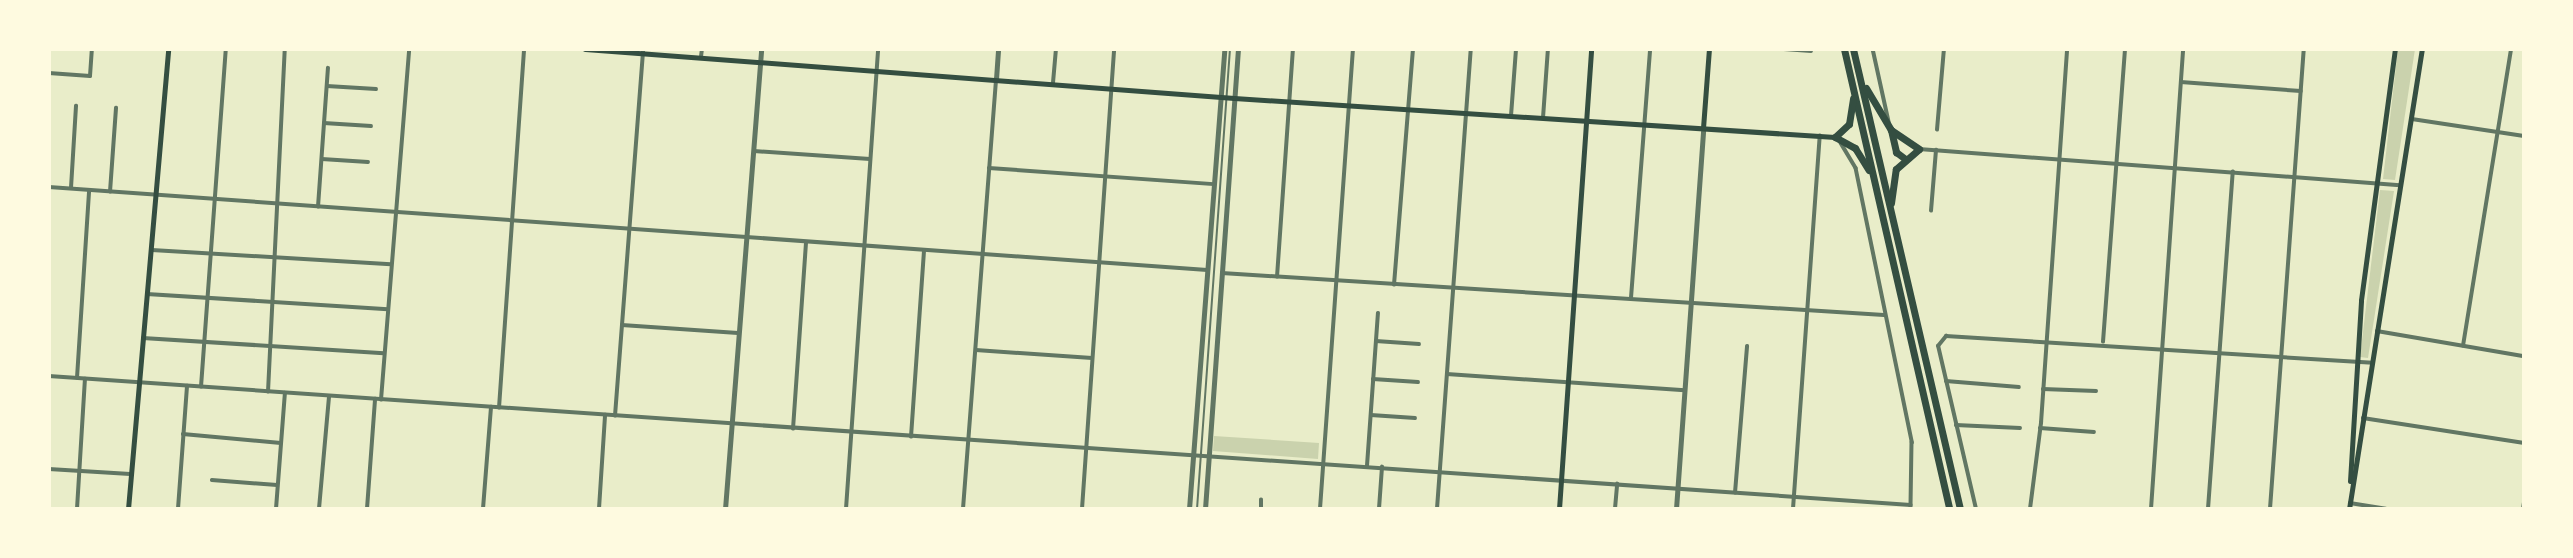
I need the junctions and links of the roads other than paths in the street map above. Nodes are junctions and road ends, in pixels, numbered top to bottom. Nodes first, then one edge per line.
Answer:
1 (92, 49) edge
2 (168, 49) edge
3 (226, 49) edge
4 (285, 49) edge
5 (409, 49) edge
6 (524, 49) edge
7 (585, 49) edge
8 (702, 49) edge
9 (761, 49) edge
10 (878, 49) edge
11 (998, 49) edge
12 (1056, 49) edge
13 (1114, 49) edge
14 (1224, 49) edge
15 (1230, 49) edge
16 (1238, 49) edge
17 (1293, 49) edge
18 (1353, 49) edge
19 (1413, 49) edge
20 (1471, 49) edge
21 (1516, 49) edge
22 (1548, 49) edge
23 (1591, 49) edge
24 (1650, 49) edge
25 (1709, 49) edge
26 (1784, 49) edge
27 (1844, 49) edge
28 (1853, 49) edge
29 (1873, 49) edge
30 (1944, 49) edge
31 (2067, 49) edge
32 (2124, 49) edge
33 (2183, 49) edge
34 (2304, 49) edge
35 (2395, 49) edge
36 (2422, 49) edge
37 (2511, 49) edge
38 (642, 51) edge
39 (1811, 51) dead end
40 (702, 57) junction
41 (760, 62) junction
42 (328, 68) dead end
43 (877, 70) junction
44 (49, 73) edge
45 (1859, 76) junction
46 (996, 79) junction
47 (2181, 82) junction
48 (1054, 83) junction
49 (327, 86) junction
50 (1111, 88) junction
51 (376, 89) dead end
52 (1853, 90) junction
53 (2301, 91) junction
54 (1223, 96) junction
55 (1234, 98) junction
56 (1289, 102) junction
57 (1349, 105) junction
58 (76, 106) dead end
59 (116, 108) dead end
60 (1408, 109) junction
61 (1466, 113) junction
62 (1511, 116) junction
63 (1543, 118) junction
64 (2411, 119) junction
65 (1586, 121) junction
66 (324, 123) junction
67 (1644, 124) junction
68 (372, 126) dead end
69 (1703, 128) junction
70 (1891, 130) junction
71 (1937, 130) dead end
72 (2497, 132) junction
73 (1820, 136) junction
74 (2524, 136) edge
75 (1835, 137) junction
76 (1902, 140) junction
77 (1919, 149) junction
78 (1936, 150) junction
79 (754, 151) junction
80 (1904, 158) junction
81 (322, 159) junction
82 (870, 159) junction
83 (2059, 159) junction
84 (368, 162) dead end
85 (2116, 164) junction
86 (989, 168) junction
87 (2175, 168) junction
88 (2233, 172) junction
89 (1104, 176) junction
90 (1873, 177) junction
91 (2294, 177) junction
92 (2378, 183) junction
93 (1213, 184) junction
94 (2400, 184) junction
95 (49, 187) edge
96 (71, 189) junction
97 (89, 190) junction
98 (110, 192) junction
99 (156, 195) junction
100 (215, 199) junction
101 (275, 204) junction
102 (318, 207) junction
103 (1890, 211) junction
104 (1931, 211) dead end
105 (396, 212) junction
106 (512, 220) junction
107 (629, 229) junction
108 (748, 237) junction
109 (806, 241) junction
110 (864, 246) junction
111 (152, 250) junction
112 (924, 250) junction
113 (211, 253) junction
114 (982, 254) junction
115 (273, 257) junction
116 (1098, 262) junction
117 (391, 264) junction
118 (1207, 270) junction
119 (1222, 273) junction
120 (1277, 277) junction
121 (1337, 281) junction
122 (1394, 285) junction
123 (1453, 290) junction
124 (147, 294) junction
125 (1574, 295) junction
126 (208, 298) junction
127 (1631, 298) junction
128 (271, 302) junction
129 (1691, 302) junction
130 (388, 309) junction
131 (1807, 310) junction
132 (1378, 313) dead end
133 (1884, 315) junction
134 (622, 325) junction
135 (2377, 331) junction
136 (741, 333) junction
137 (143, 338) junction
138 (1376, 341) junction
139 (204, 342) junction
140 (2046, 342) junction
141 (2103, 342) junction
142 (1419, 345) dead end
143 (2463, 345) junction
144 (270, 346) junction
145 (1747, 346) dead end
146 (2162, 347) junction
147 (975, 350) junction
148 (2220, 351) junction
149 (384, 353) junction
150 (2281, 356) junction
151 (2524, 356) edge
152 (1093, 358) junction
153 (2356, 362) junction
154 (2372, 363) junction
155 (1447, 374) junction
156 (49, 376) edge
157 (77, 378) junction
158 (85, 379) junction
159 (1373, 379) junction
160 (1419, 382) dead end
161 (1567, 382) junction
162 (1947, 382) junction
163 (137, 383) junction
164 (187, 386) junction
165 (201, 387) junction
166 (2019, 387) dead end
167 (2043, 388) junction
168 (1684, 390) junction
169 (2096, 391) dead end
170 (268, 392) junction
171 (285, 393) junction
172 (329, 396) junction
173 (378, 399) junction
174 (491, 407) junction
175 (499, 408) junction
176 (605, 415) junction
177 (1371, 415) junction
178 (615, 416) junction
179 (1415, 418) dead end
180 (2363, 418) junction
181 (734, 424) junction
182 (1956, 425) junction
183 (2020, 428) dead end
184 (2040, 428) junction
185 (793, 429) junction
186 (2094, 432) dead end
187 (851, 433) junction
188 (183, 434) junction
189 (911, 437) junction
190 (968, 441) junction
191 (281, 443) junction
192 (2524, 443) edge
193 (1087, 449) junction
194 (1209, 455) junction
195 (1201, 456) junction
196 (1193, 457) junction
197 (1324, 463) junction
198 (1367, 466) junction
199 (1382, 467) junction
200 (49, 469) edge
201 (80, 471) junction
202 (1440, 472) junction
203 (131, 474) junction
204 (212, 480) dead end
205 (1561, 480) junction
206 (1617, 484) junction
207 (277, 485) junction
208 (1677, 489) junction
209 (1735, 493) junction
210 (1794, 497) junction
211 (1261, 500) dead end
212 (2524, 503) edge
213 (2349, 506) edge
214 (1911, 507) edge
215 (77, 509) edge
216 (128, 509) edge
217 (178, 509) edge
218 (276, 509) edge
219 (319, 509) edge
220 (368, 509) edge
221 (484, 509) edge
222 (599, 509) edge
223 (725, 509) edge
224 (846, 509) edge
225 (962, 509) edge
226 (1082, 509) edge
227 (1189, 509) edge
228 (1197, 509) edge
229 (1205, 509) edge
230 (1261, 509) edge
231 (1320, 509) edge
232 (1379, 509) edge
233 (1437, 509) edge
234 (1559, 509) edge
235 (1615, 509) edge
236 (1676, 509) edge
237 (1793, 509) edge
238 (1948, 509) edge
239 (1960, 509) edge
240 (1976, 509) edge
241 (2030, 509) edge
242 (2151, 509) edge
243 (2208, 509) edge
244 (2270, 509) edge
245 (2386, 509) edge
246 (2523, 509) edge

1 - 44 street
2 - 99 main road
3 - 100 street
4 - 101 street
5 - 105 street
6 - 106 street
7 - 38 main road
8 - 40 street
9 - 41 street
10 - 43 street
11 - 46 street
12 - 48 street
13 - 50 street
14 - 54 street
15 - 54 lane
16 - 55 street
17 - 56 street
18 - 57 street
19 - 60 street
20 - 61 street
21 - 62 street
22 - 63 street
23 - 65 main road
24 - 67 street
25 - 69 main road
26 - 39 street
27 - 52 highway
28 - 45 highway
29 - 70 street
30 - 71 street
31 - 83 street
32 - 85 street
33 - 47 street
34 - 53 street
35 - 92 main road
36 - 64 main road
37 - 72 street
38 - 40 main road
38 - 107 street
40 - 41 main road
41 - 43 main road
41 - 79 street
42 - 49 street
43 - 46 main road
43 - 82 street
45 - 70 highway
45 - 103 highway
46 - 48 main road
46 - 86 street
47 - 53 street
47 - 87 street
48 - 50 main road
49 - 51 street
49 - 66 street
50 - 54 main road
50 - 89 street
52 - 75 highway
52 - 90 highway
53 - 91 street
54 - 55 main road
54 - 93 street
54 - 195 lane
55 - 56 main road
55 - 119 street
56 - 57 main road
56 - 120 street
57 - 60 main road
57 - 121 street
58 - 96 street
59 - 98 street
60 - 61 main road
60 - 122 street
61 - 62 main road
61 - 123 street
62 - 63 main road
63 - 65 main road
64 - 72 street
64 - 94 main road
65 - 67 main road
65 - 125 main road
66 - 68 street
66 - 81 street
67 - 69 main road
67 - 127 street
69 - 73 main road
69 - 129 street
70 - 76 highway
70 - 80 highway
72 - 74 street
72 - 143 street
73 - 75 main road
73 - 131 street
75 - 90 highway
75 - 133 street
76 - 77 highway
76 - 80 highway
77 - 78 street
77 - 80 highway
78 - 83 street
78 - 104 street
79 - 82 street
79 - 108 street
80 - 103 highway
81 - 84 street
81 - 102 street
82 - 110 street
83 - 85 street
83 - 140 street
85 - 87 street
85 - 141 street
86 - 89 street
86 - 114 street
87 - 88 street
87 - 146 street
88 - 91 street
88 - 148 street
89 - 93 street
89 - 116 street
90 - 238 highway
91 - 92 street
91 - 150 street
92 - 94 street
92 - 153 main road
93 - 118 street
94 - 135 main road
95 - 96 street
96 - 97 street
97 - 98 street
97 - 157 street
98 - 99 street
99 - 100 street
99 - 111 main road
100 - 101 street
100 - 113 street
101 - 102 street
101 - 115 street
102 - 105 street
103 - 239 highway
105 - 106 street
105 - 117 street
106 - 107 street
106 - 175 street
107 - 108 street
107 - 134 street
108 - 109 street
108 - 136 street
109 - 110 street
109 - 185 street
110 - 112 street
110 - 187 street
111 - 113 street
111 - 124 main road
112 - 114 street
112 - 189 street
113 - 115 street
113 - 126 street
114 - 116 street
114 - 147 street
115 - 117 street
115 - 128 street
116 - 118 street
116 - 152 street
117 - 130 street
118 - 196 street
119 - 120 street
119 - 194 street
120 - 121 street
121 - 122 street
121 - 197 street
122 - 123 street
123 - 125 street
123 - 155 street
124 - 126 street
124 - 137 main road
125 - 127 street
125 - 161 main road
126 - 128 street
126 - 139 street
127 - 129 street
128 - 130 street
128 - 144 street
129 - 131 street
129 - 168 street
130 - 149 street
131 - 133 street
131 - 210 street
132 - 138 street
133 - 214 street
134 - 136 street
134 - 178 street
135 - 143 street
135 - 154 main road
136 - 181 street
137 - 139 street
137 - 163 main road
138 - 142 street
138 - 159 street
139 - 144 street
139 - 165 street
140 - 141 street
140 - 162 street
140 - 167 street
141 - 146 street
143 - 151 street
144 - 149 street
144 - 170 street
145 - 209 street
146 - 148 street
146 - 242 street
147 - 152 street
147 - 190 street
148 - 150 street
148 - 243 street
149 - 173 street
150 - 153 street
150 - 244 street
152 - 193 street
153 - 154 street
153 - 213 main road
154 - 180 main road
155 - 161 street
155 - 202 street
156 - 157 street
157 - 158 street
158 - 163 street
158 - 201 street
159 - 160 street
159 - 177 street
161 - 168 street
161 - 205 main road
162 - 166 street
162 - 182 street
163 - 164 street
163 - 203 main road
164 - 165 street
164 - 188 street
165 - 170 street
167 - 169 street
167 - 184 street
168 - 208 street
170 - 171 street
171 - 172 street
171 - 191 street
172 - 173 street
172 - 219 street
173 - 174 street
173 - 220 street
174 - 175 street
174 - 221 street
175 - 176 street
176 - 178 street
176 - 222 street
177 - 179 street
177 - 198 street
178 - 181 street
180 - 192 street
180 - 213 main road
181 - 185 street
181 - 223 street
182 - 183 street
182 - 240 street
184 - 186 street
184 - 241 street
185 - 187 street
187 - 189 street
187 - 224 street
188 - 191 street
188 - 217 street
189 - 190 street
190 - 193 street
190 - 225 street
191 - 207 street
193 - 196 street
193 - 226 street
194 - 195 street
194 - 197 street
194 - 229 street
195 - 196 street
195 - 228 lane
196 - 227 street
197 - 198 street
197 - 231 street
198 - 199 street
199 - 202 street
199 - 232 street
200 - 201 street
201 - 203 street
201 - 215 street
202 - 205 street
202 - 233 street
203 - 216 main road
204 - 207 street
205 - 206 street
205 - 234 main road
206 - 208 street
206 - 235 street
207 - 218 street
208 - 209 street
208 - 236 street
209 - 210 street
210 - 214 street
210 - 237 street
211 - 230 street
212 - 246 street
213 - 245 street

